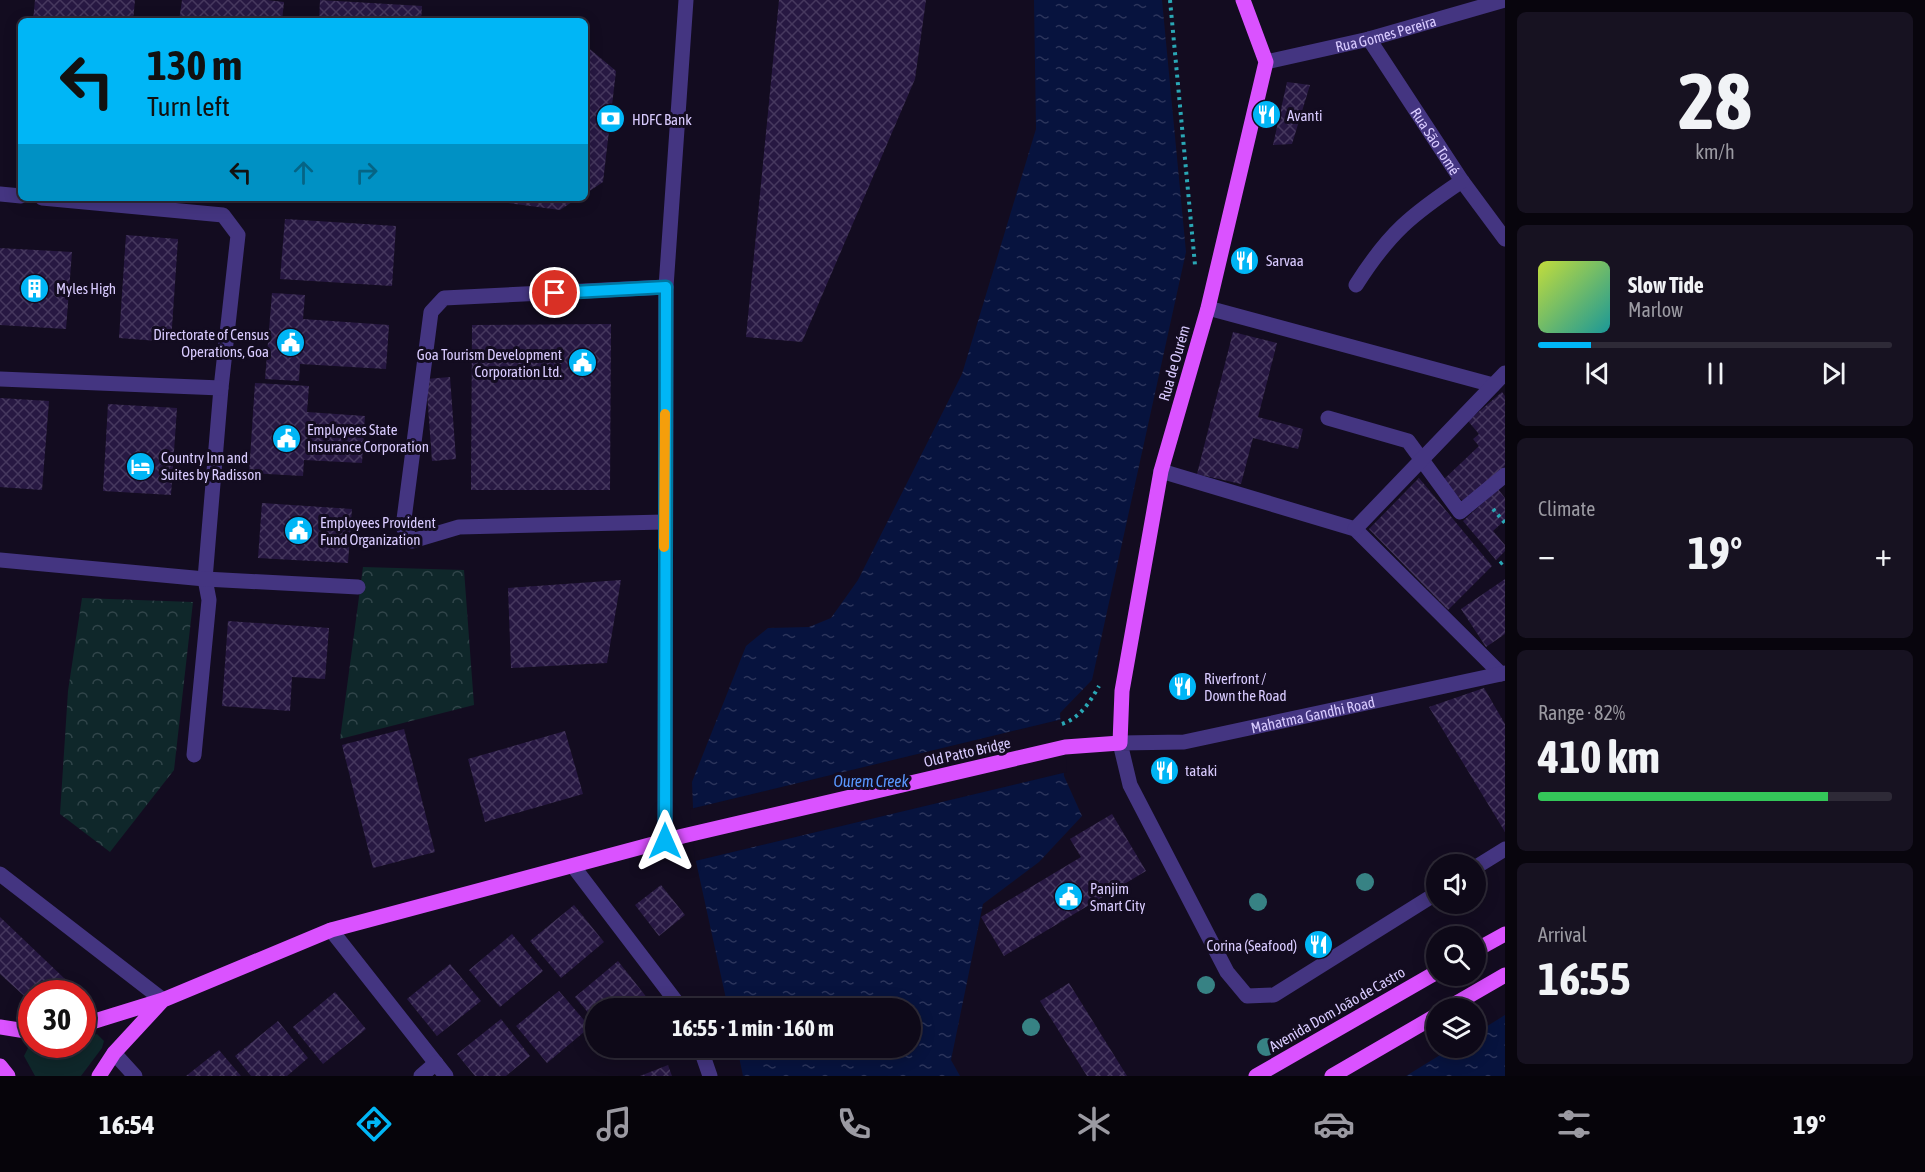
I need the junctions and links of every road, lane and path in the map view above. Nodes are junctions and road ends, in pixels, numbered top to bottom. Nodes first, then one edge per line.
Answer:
1 (686, 0) edge
2 (1170, 0) edge
3 (1243, 0) edge
4 (1505, 0) edge
5 (1369, 39) junction
6 (1266, 62) junction
7 (1462, 181) junction
8 (0, 194) edge
9 (18, 196) edge
10 (74, 201) edge
11 (1505, 239) edge
12 (1195, 268) dead end
13 (1356, 285) dead end
14 (666, 287) junction
15 (1208, 308) junction
16 (1505, 374) edge
17 (0, 379) edge
18 (1493, 385) junction
19 (221, 388) junction
20 (1328, 418) dead end
21 (1422, 458) junction
22 (1161, 471) junction
23 (1505, 475) edge
24 (664, 522) junction
25 (1355, 529) junction
26 (0, 560) edge
27 (1505, 560) edge
28 (1500, 564) dead end
29 (205, 579) junction
30 (358, 587) dead end
31 (1503, 674) edge
32 (1104, 679) dead end
33 (1072, 721) dead end
34 (1120, 743) junction
35 (194, 755) dead end
36 (665, 841) junction
37 (1505, 849) edge
38 (1486, 861) edge
39 (573, 866) junction
40 (0, 874) edge
41 (1426, 900) edge
42 (331, 930) junction
43 (1505, 934) edge
44 (1486, 944) edge
45 (1505, 975) edge
46 (1426, 978) edge
47 (673, 998) edge
48 (1465, 998) edge
49 (163, 1000) junction
50 (96, 1021) edge
51 (1426, 1021) edge
52 (0, 1027) edge
53 (18, 1030) edge
54 (114, 1053) junction
55 (704, 1058) edge
56 (436, 1063) junction
57 (0, 1065) edge
58 (1260, 1073) edge
59 (8, 1076) edge
60 (99, 1076) edge
61 (135, 1076) edge
62 (421, 1076) edge
63 (446, 1076) edge
64 (710, 1076) edge
65 (1332, 1076) edge

1 - 14 street
2 - 12 path
3 - 6 main road
4 - 5 street, Rua Gomes Pereira
5 - 6 street, Rua Gomes Pereira
5 - 7 street, Rua São Tomé
6 - 15 main road, Rua de Ourém
7 - 11 street, Rua São Tomé
7 - 13 street
8 - 9 street
10 - 19 street
14 - 24 street
14 - 24 street
15 - 18 street
15 - 22 main road, Rua de Ourém
16 - 18 street
17 - 19 street
18 - 21 street
19 - 29 street
20 - 21 street
21 - 23 street
21 - 25 street
22 - 25 street
22 - 34 main road, Rua de Ourém
24 - 36 street
25 - 31 street
26 - 29 street
27 - 28 path
29 - 30 street
29 - 35 street
31 - 34 street, Mahatma Gandhi Road
32 - 33 path
34 - 36 main road, Old Patto Bridge
34 - 41 street
36 - 39 main road, Old Patto Bridge
37 - 38 street
39 - 42 main road, Old Patto Bridge
39 - 47 street
40 - 49 street
42 - 49 main road, Old Patto Bridge
42 - 56 street
43 - 44 main road
45 - 48 main road
46 - 58 main road, Avenida Dom João de Castro
49 - 50 main road, Old Patto Bridge
49 - 54 main road
51 - 65 main road
52 - 53 main road
54 - 60 main road
54 - 61 street
55 - 64 street
56 - 62 street
56 - 63 street
57 - 59 main road

